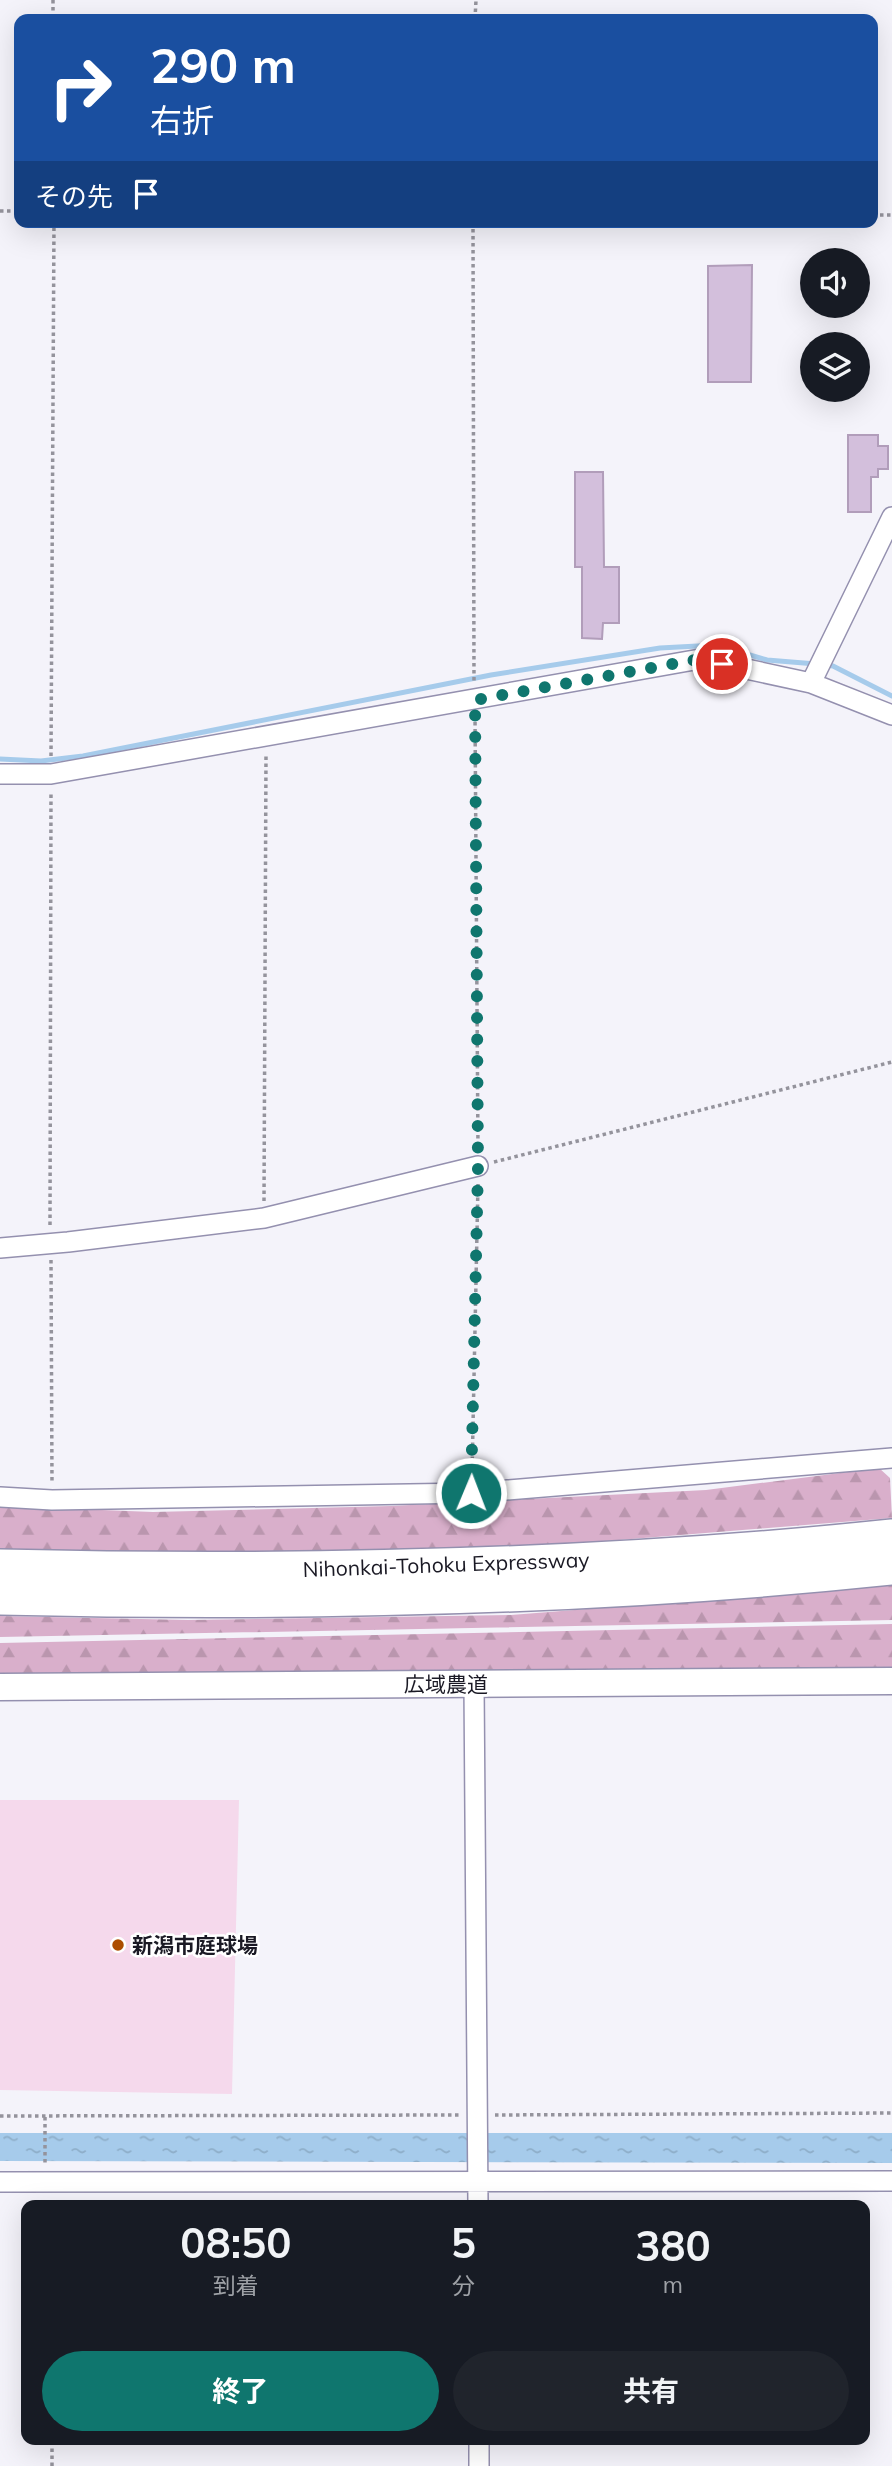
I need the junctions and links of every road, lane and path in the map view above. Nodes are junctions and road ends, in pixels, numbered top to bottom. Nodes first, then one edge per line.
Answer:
1 (54, 228) edge
2 (473, 228) edge
3 (892, 517) edge
4 (811, 683) junction
5 (475, 700) junction
6 (892, 715) edge
7 (266, 738) junction
8 (0, 774) edge
9 (51, 774) junction
10 (892, 1062) edge
11 (478, 1166) junction
12 (264, 1218) junction
13 (51, 1244) junction
14 (0, 1248) edge
15 (892, 1458) edge
16 (471, 1493) junction
17 (0, 1497) edge
18 (52, 1500) junction
19 (892, 1536) edge
20 (0, 1566) edge
21 (892, 1568) edge
22 (0, 1598) edge
23 (892, 1681) edge
24 (474, 1684) junction
25 (0, 1687) edge
26 (892, 2113) edge
27 (0, 2116) edge
28 (45, 2117) junction
29 (477, 2118) junction
30 (46, 2174) dead end
31 (478, 2178) junction
32 (892, 2181) edge
33 (0, 2182) edge
34 (478, 2200) edge
35 (52, 2445) edge
36 (479, 2445) edge
37 (52, 2466) edge
38 (479, 2466) edge

1 - 9 path
2 - 5 path
3 - 4 street
4 - 5 street
4 - 6 street
5 - 7 street
5 - 11 path
7 - 9 street
7 - 12 path
8 - 9 street
9 - 13 path
10 - 11 path
11 - 12 street
11 - 16 path
12 - 13 street
13 - 14 street
13 - 18 path
15 - 16 street
16 - 18 street
17 - 18 street
19 - 20 highway, Nihonkai-Tohoku Expressway
21 - 22 highway, Nihonkai-Tohoku Expressway
23 - 24 street, 広域農道
24 - 25 street, 広域農道
24 - 29 street
26 - 29 path
27 - 28 path
28 - 29 path
28 - 30 path
29 - 31 street
31 - 32 street
31 - 33 street
31 - 34 street
35 - 37 path
36 - 38 street

